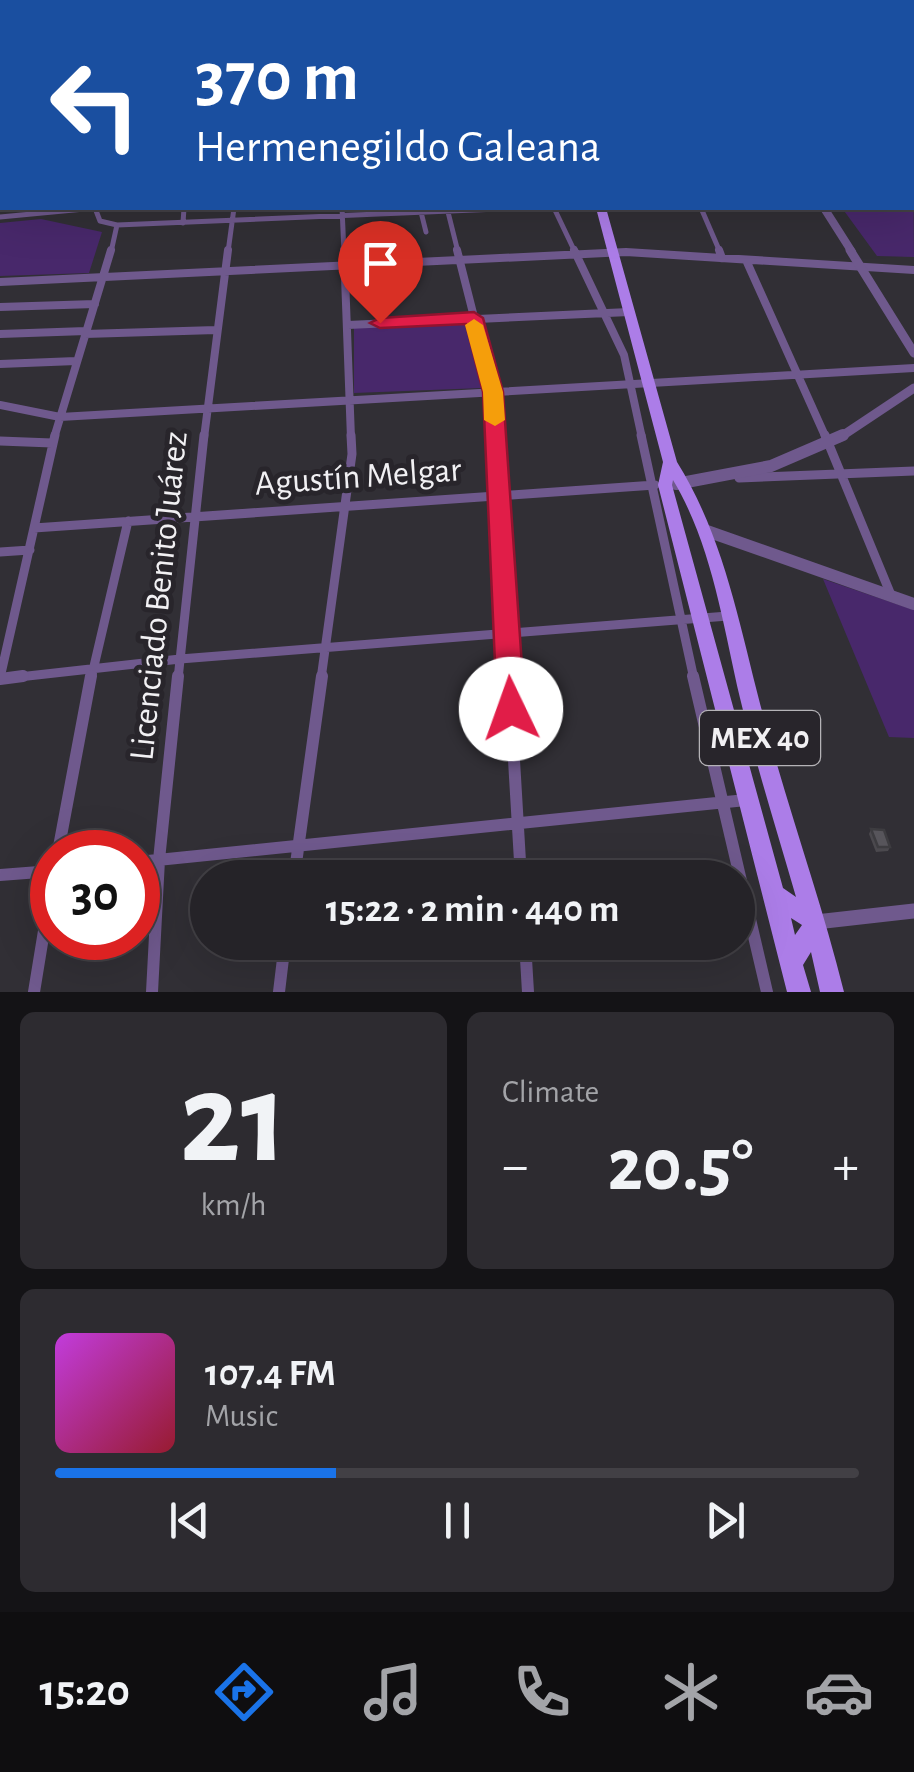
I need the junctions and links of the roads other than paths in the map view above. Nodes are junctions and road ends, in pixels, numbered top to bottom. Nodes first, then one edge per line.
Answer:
1 (74, 210) edge
2 (96, 210) edge
3 (184, 210) edge
4 (234, 210) edge
5 (439, 210) edge
6 (448, 210) edge
7 (555, 210) edge
8 (603, 210) edge
9 (702, 210) edge
10 (825, 210) edge
11 (342, 211) edge
12 (421, 212) junction
13 (0, 217) edge
14 (232, 221) junction
15 (184, 223) junction
16 (117, 225) junction
17 (426, 232) dead end
18 (614, 252) junction
19 (575, 254) junction
20 (722, 258) junction
21 (460, 260) junction
22 (746, 260) junction
23 (345, 266) junction
24 (863, 268) junction
25 (914, 270) edge
26 (224, 272) junction
27 (105, 278) junction
28 (0, 282) edge
29 (95, 304) junction
30 (0, 308) edge
31 (604, 312) junction
32 (629, 312) junction
33 (474, 318) junction
34 (348, 325) junction
35 (216, 330) junction
36 (86, 332) junction
37 (0, 334) edge
38 (914, 353) edge
39 (76, 361) junction
40 (0, 364) edge
41 (914, 368) edge
42 (799, 374) junction
43 (630, 384) junction
44 (650, 384) junction
45 (914, 388) edge
46 (493, 392) junction
47 (352, 400) junction
48 (0, 405) edge
49 (207, 408) junction
50 (60, 417) junction
51 (0, 441) edge
52 (828, 442) junction
53 (52, 443) junction
54 (914, 471) edge
55 (843, 476) junction
56 (740, 478) junction
57 (668, 485) junction
58 (500, 496) junction
59 (346, 506) junction
60 (198, 516) junction
61 (128, 522) junction
62 (34, 528) junction
63 (704, 530) junction
64 (662, 532) junction
65 (30, 550) junction
66 (0, 552) edge
67 (688, 568) junction
68 (891, 595) junction
69 (914, 604) edge
70 (728, 616) junction
71 (689, 618) junction
72 (506, 633) junction
73 (324, 647) junction
74 (180, 659) junction
75 (93, 668) junction
76 (0, 679) edge
77 (746, 800) junction
78 (722, 804) junction
79 (517, 824) junction
80 (62, 830) edge
81 (299, 846) junction
82 (160, 850) edge
83 (160, 860) edge
84 (297, 860) edge
85 (520, 860) edge
86 (30, 873) edge
87 (0, 875) edge
88 (774, 895) junction
89 (914, 911) edge
90 (816, 922) junction
91 (39, 960) edge
92 (154, 960) edge
93 (283, 960) edge
94 (526, 960) edge
95 (792, 962) junction
96 (34, 992) edge
97 (152, 992) edge
98 (278, 992) edge
99 (528, 992) edge
100 (767, 992) edge
101 (799, 992) edge
102 (832, 992) edge

1 - 13 street
2 - 16 street
3 - 15 street
4 - 14 street, Licenciado Benito Juárez
5 - 12 street
6 - 21 street
7 - 19 street
8 - 18 main road, MEX 40
9 - 20 street
10 - 24 street
11 - 12 street
11 - 14 street
11 - 23 street
12 - 17 street
14 - 15 street
14 - 26 street, Licenciado Benito Juárez
15 - 16 street
16 - 27 street
18 - 19 street
18 - 20 street
18 - 32 main road, MEX 40
19 - 21 street
19 - 31 street
20 - 22 street
21 - 23 street
21 - 33 street
22 - 24 street
22 - 42 street
23 - 26 street
23 - 34 street
24 - 25 street
24 - 38 street
26 - 27 street
26 - 35 street, Licenciado Benito Juárez
27 - 28 street
27 - 29 street
29 - 30 street
29 - 36 street
31 - 32 street
31 - 33 street
31 - 43 street
32 - 44 main road, MEX 40
33 - 34 street
33 - 46 street
34 - 47 street
35 - 36 street
35 - 49 street, Licenciado Benito Juárez
36 - 37 street
36 - 39 street
39 - 40 street
39 - 50 street
41 - 42 street
42 - 44 street
42 - 52 street
43 - 44 street
43 - 46 street
43 - 57 street
44 - 57 main road, MEX 40
45 - 52 street
46 - 47 street
46 - 58 street
47 - 49 street
47 - 59 street
48 - 50 street
49 - 50 street
49 - 60 street, Licenciado Benito Juárez
50 - 53 street
51 - 53 street
52 - 55 street
52 - 56 street
53 - 62 street
54 - 55 street
55 - 56 street
55 - 68 street
56 - 57 street
57 - 58 street, Agustín Melgar
57 - 63 main road, MEX 40
57 - 64 street
57 - 67 main road, MEX 40
58 - 59 street, Agustín Melgar
58 - 72 street
59 - 60 street, Agustín Melgar
59 - 73 street
60 - 61 street, Agustín Melgar
60 - 74 street, Licenciado Benito Juárez
61 - 62 street, Agustín Melgar
61 - 75 street
62 - 65 street
63 - 68 street
63 - 70 main road, MEX 40
64 - 67 main road
64 - 71 street
65 - 66 street
65 - 76 street
67 - 71 main road, MEX 40
68 - 69 street
70 - 71 street
70 - 90 main road, MEX 40
71 - 72 street
71 - 77 main road, MEX 40
71 - 78 street
72 - 73 street
72 - 79 street
73 - 74 street
73 - 81 street
74 - 75 street
74 - 82 street, Licenciado Benito Juárez
75 - 76 street
75 - 80 street
77 - 78 street
77 - 88 main road, MEX 40
78 - 79 street
78 - 100 street
79 - 81 street
79 - 85 street
81 - 83 street
81 - 84 street
86 - 87 street
88 - 90 main road
88 - 95 main road, MEX 40
89 - 90 street
90 - 95 main road
90 - 102 main road, MEX 40
91 - 96 street
92 - 97 street, Licenciado Benito Juárez
93 - 98 street
94 - 99 street
95 - 101 main road, MEX 40

